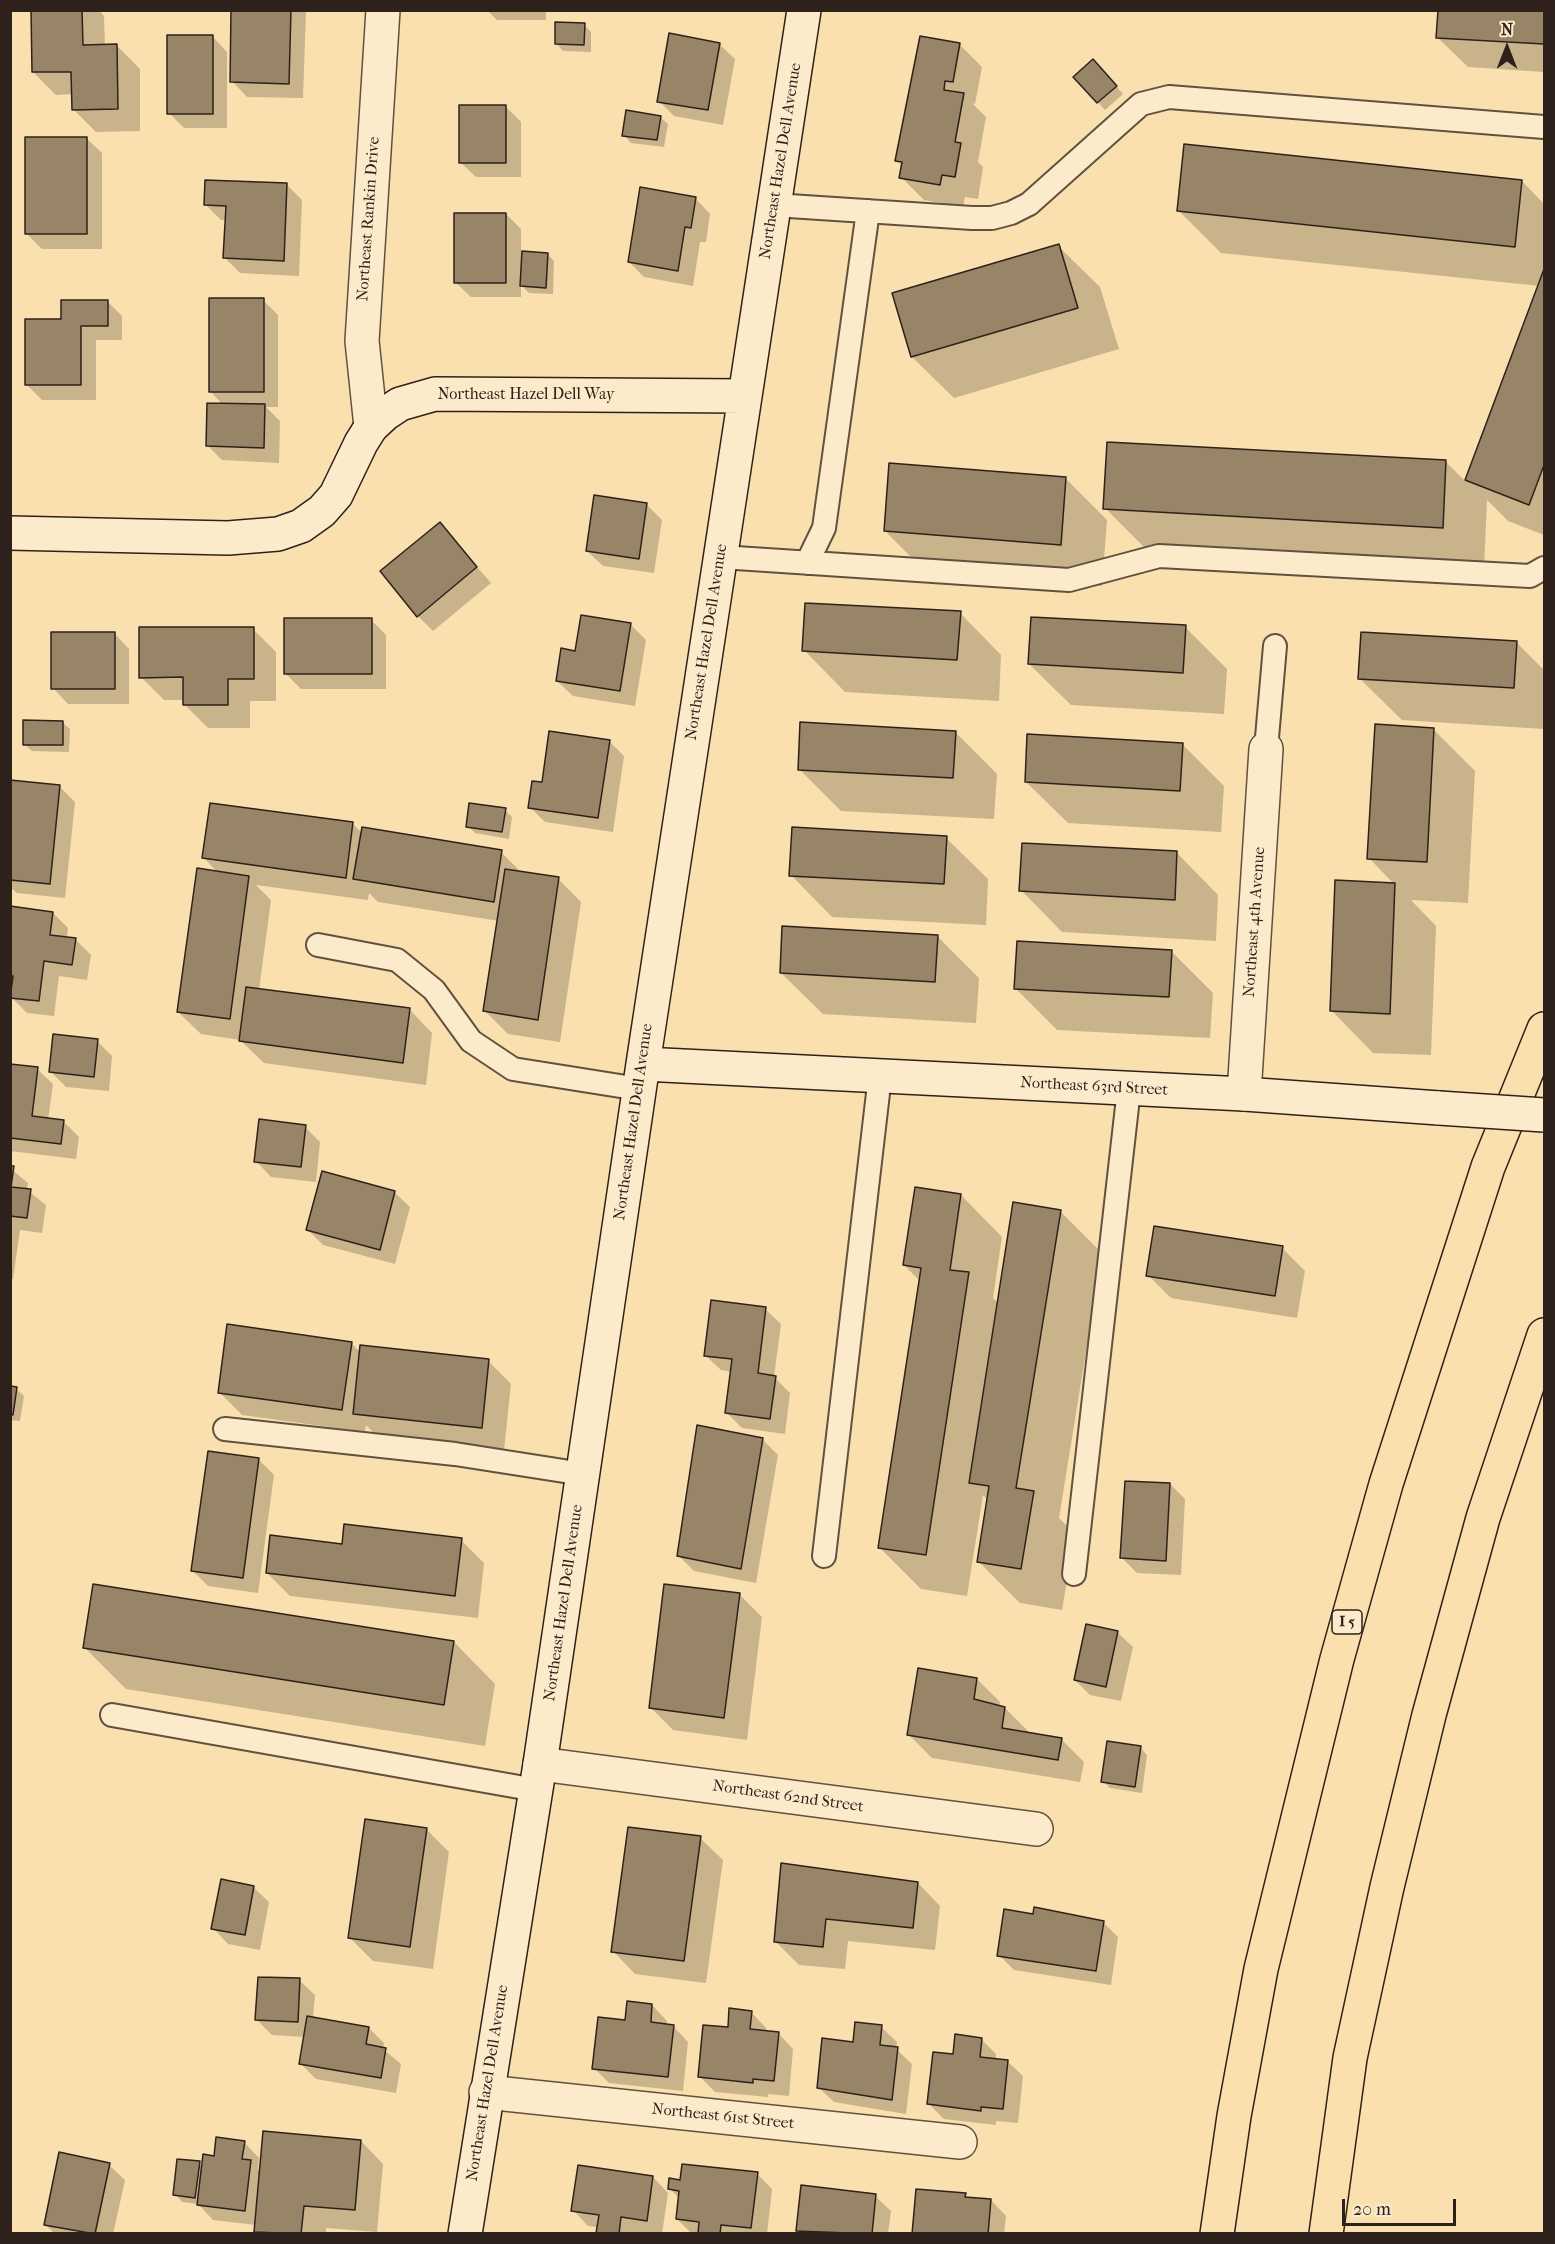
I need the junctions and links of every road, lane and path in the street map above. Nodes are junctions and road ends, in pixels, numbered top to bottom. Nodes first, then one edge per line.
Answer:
1 (382, 10) edge
2 (804, 10) edge
3 (1545, 127) edge
4 (774, 205) junction
5 (868, 212) junction
6 (746, 396) junction
7 (371, 427) junction
8 (10, 533) edge
9 (721, 557) junction
10 (807, 562) junction
11 (1545, 568) edge
12 (1275, 646) dead end
13 (1266, 749) joint
14 (318, 945) dead end
15 (1545, 1029) edge
16 (641, 1076) junction
17 (880, 1076) junction
18 (1129, 1089) junction
19 (1244, 1094) junction
20 (1545, 1115) edge
21 (1545, 1335) edge
22 (225, 1429) dead end
23 (583, 1474) junction
24 (824, 1556) dead end
25 (1074, 1574) dead end
26 (112, 1715) dead end
27 (538, 1777) junction
28 (1036, 1829) dead end
29 (486, 2092) junction
30 (960, 2142) dead end
31 (465, 2234) edge
32 (1217, 2234) edge
33 (1326, 2234) edge

1 - 7 street, Northeast Rankin Drive
2 - 4 street, Northeast Hazel Dell Avenue
3 - 5 lane
4 - 5 lane
4 - 6 street, Northeast Hazel Dell Avenue
5 - 10 lane
6 - 7 street, Northeast Hazel Dell Way
6 - 9 street, Northeast Hazel Dell Avenue
7 - 8 street, Northeast Hazel Dell Way
9 - 10 lane
9 - 16 street, Northeast Hazel Dell Avenue
10 - 11 lane
12 - 13 lane
13 - 19 street, Northeast 4th Avenue
14 - 16 lane
15 - 32 highway, I 5
16 - 17 street, Northeast 63rd Street
16 - 23 street, Northeast Hazel Dell Avenue
17 - 18 street, Northeast 63rd Street
17 - 24 lane
18 - 19 street, Northeast 63rd Street
18 - 25 lane
19 - 20 street, Northeast 63rd Street, bridge
21 - 33 highway
22 - 23 lane
23 - 27 street, Northeast Hazel Dell Avenue
26 - 27 lane
27 - 28 street, Northeast 62nd Street
27 - 29 street, Northeast Hazel Dell Avenue
29 - 30 street, Northeast 61st Street
29 - 31 street, Northeast Hazel Dell Avenue

